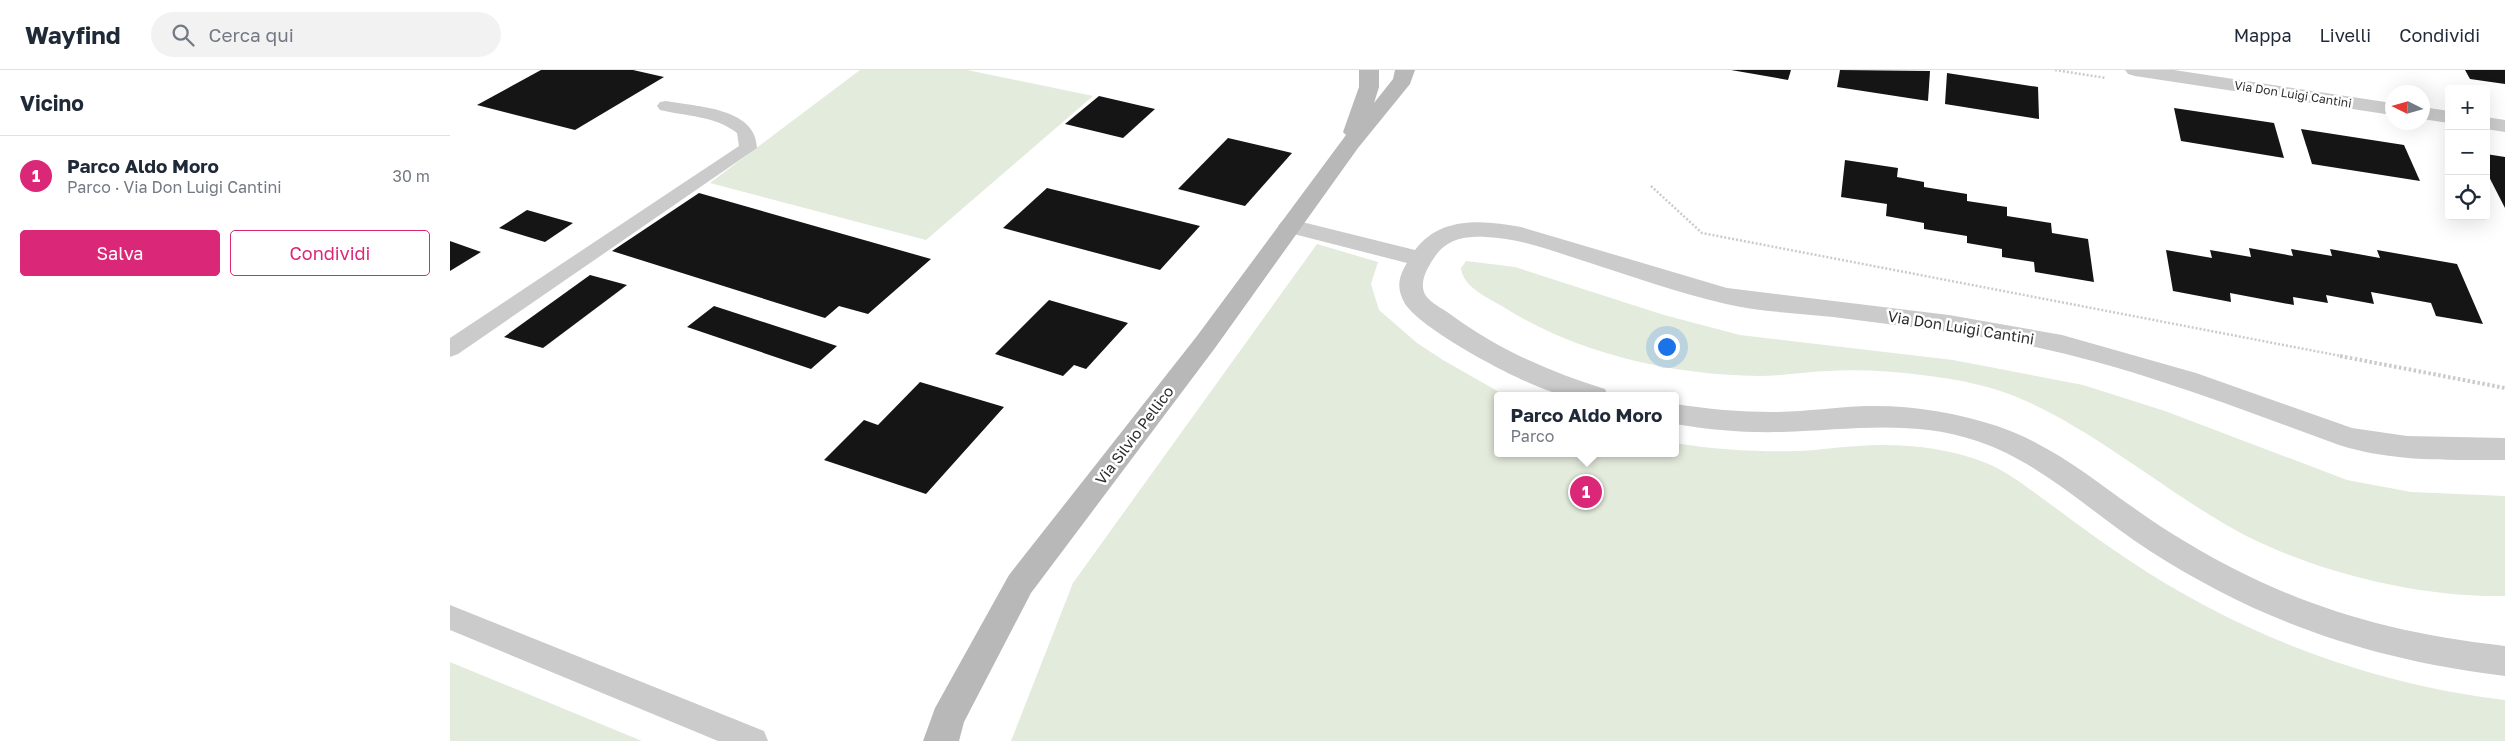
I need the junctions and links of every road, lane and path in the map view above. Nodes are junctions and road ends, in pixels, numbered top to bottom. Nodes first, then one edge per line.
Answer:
1 (1369, 70) edge
2 (1406, 70) edge
3 (2135, 70) edge
4 (666, 106) dead end
5 (2385, 108) edge
6 (2430, 114) edge
7 (2445, 116) edge
8 (2490, 124) edge
9 (2505, 126) edge
10 (1350, 143) junction
11 (1651, 186) dead end
12 (1290, 226) junction
13 (1422, 259) junction
14 (450, 349) edge
15 (2505, 388) edge
16 (1584, 392) edge
17 (1679, 415) edge
18 (2505, 449) edge
19 (450, 618) edge
20 (2505, 661) edge
21 (753, 741) edge
22 (941, 741) edge

1 - 10 street, Via Silvio Pellico
2 - 10 street, Via Silvio Pellico
3 - 5 street, Via Don Luigi Cantini
4 - 14 lane
6 - 7 street
8 - 9 street
10 - 12 street, Via Silvio Pellico
11 - 15 path
12 - 13 street
12 - 22 street, Via Silvio Pellico
13 - 16 street, Via Don Luigi Cantini
13 - 18 street, Via Don Luigi Cantini
17 - 20 street
19 - 21 lane

